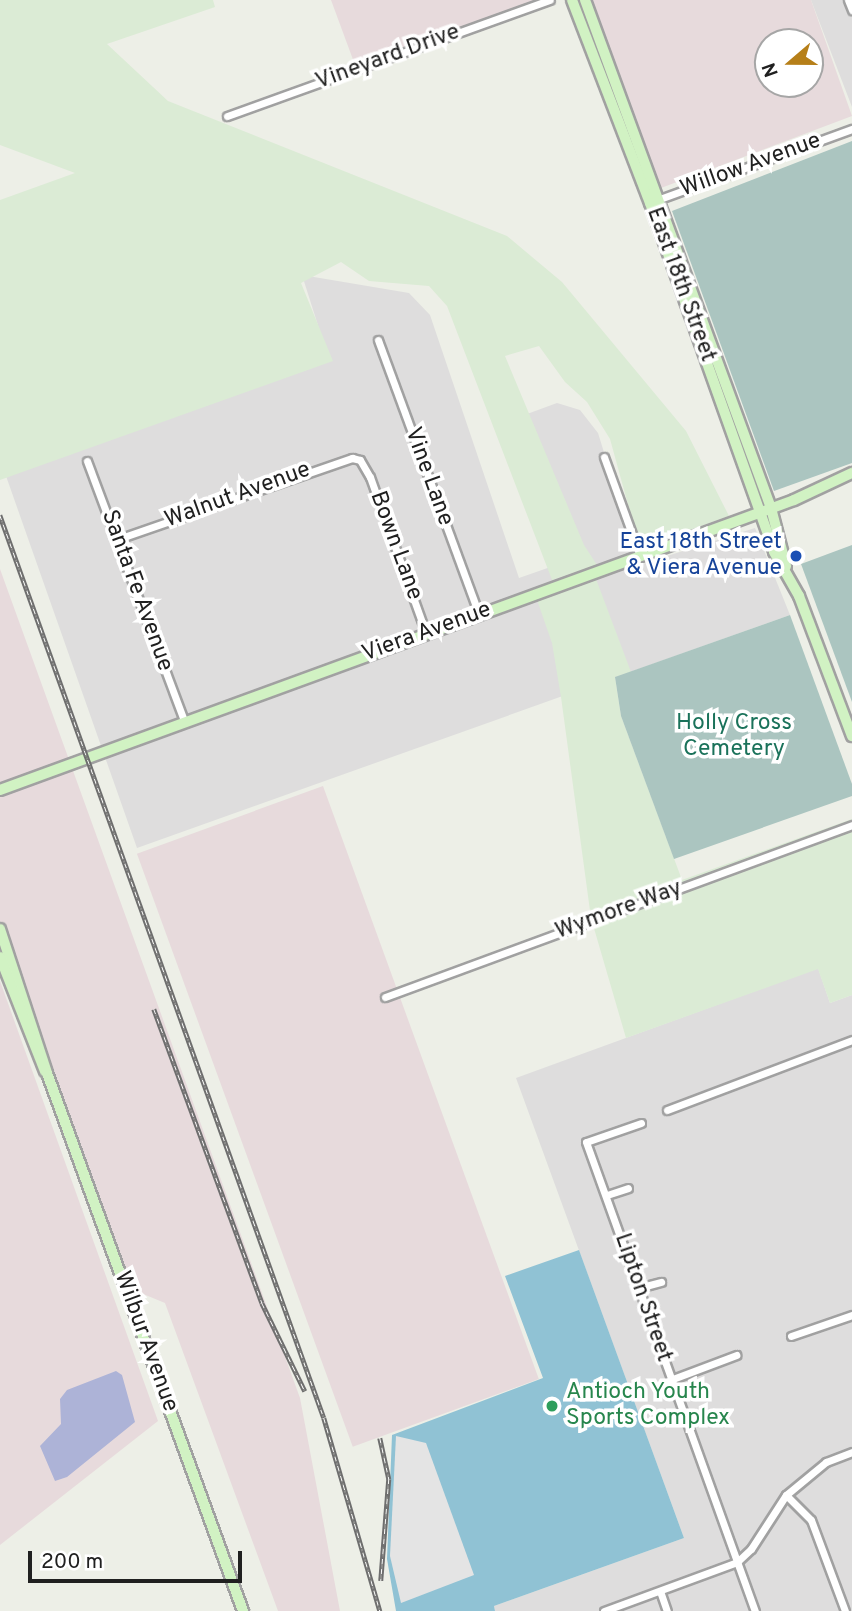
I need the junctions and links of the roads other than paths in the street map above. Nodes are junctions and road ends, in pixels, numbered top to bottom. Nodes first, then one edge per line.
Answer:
1 (550, 0) edge
2 (572, 0) edge
3 (585, 0) edge
4 (848, 0) edge
5 (852, 10) edge
6 (227, 116) dead end
7 (852, 129) edge
8 (655, 201) junction
9 (378, 340) dead end
10 (604, 457) dead end
11 (359, 460) joint
12 (88, 461) dead end
13 (852, 473) edge
14 (766, 510) junction
15 (118, 539) junction
16 (639, 556) junction
17 (479, 615) junction
18 (426, 633) junction
19 (184, 721) junction
20 (852, 736) edge
21 (0, 790) edge
22 (852, 825) edge
23 (0, 929) edge
24 (0, 957) edge
25 (385, 997) dead end
26 (852, 1040) edge
27 (47, 1073) junction
28 (667, 1110) dead end
29 (642, 1123) dead end
30 (628, 1188) dead end
31 (607, 1195) junction
32 (661, 1282) dead end
33 (638, 1288) junction
34 (852, 1315) edge
35 (791, 1336) dead end
36 (736, 1355) dead end
37 (670, 1380) junction
38 (852, 1452) edge
39 (786, 1495) junction
40 (737, 1562) junction
41 (660, 1591) junction
42 (243, 1611) edge
43 (604, 1611) edge
44 (667, 1611) edge
45 (755, 1611) edge
46 (845, 1611) edge

1 - 6 street, Vineyard Drive
2 - 8 main road, East 18th Street
3 - 8 main road, East 18th Street
4 - 5 street
7 - 8 street, Willow Avenue
8 - 14 main road, East 18th Street
9 - 17 street, Vine Lane
10 - 16 street
11 - 15 street, Walnut Avenue
11 - 18 street, Bown Lane
12 - 15 street, Santa Fe Avenue
13 - 14 main road, Viera Avenue
14 - 16 main road, Viera Avenue
14 - 20 main road, East 18th Street
15 - 19 street, Santa Fe Avenue
16 - 17 main road, Viera Avenue
17 - 18 main road, Viera Avenue
18 - 19 main road, Viera Avenue
19 - 21 main road, Viera Avenue
22 - 25 street, Wymore Way
23 - 27 main road, Wilbur Avenue
24 - 27 main road, Wilbur Avenue
26 - 28 street
27 - 42 main road, Wilbur Avenue
29 - 31 street, Lipton Street
30 - 31 street
31 - 33 street, Lipton Street
32 - 33 street
33 - 37 street, Lipton Street
34 - 35 street
36 - 37 street
37 - 40 street, Lipton Street
38 - 39 street
39 - 40 street
39 - 46 street
40 - 41 street
40 - 45 street, Lipton Street
41 - 43 street
41 - 44 street

